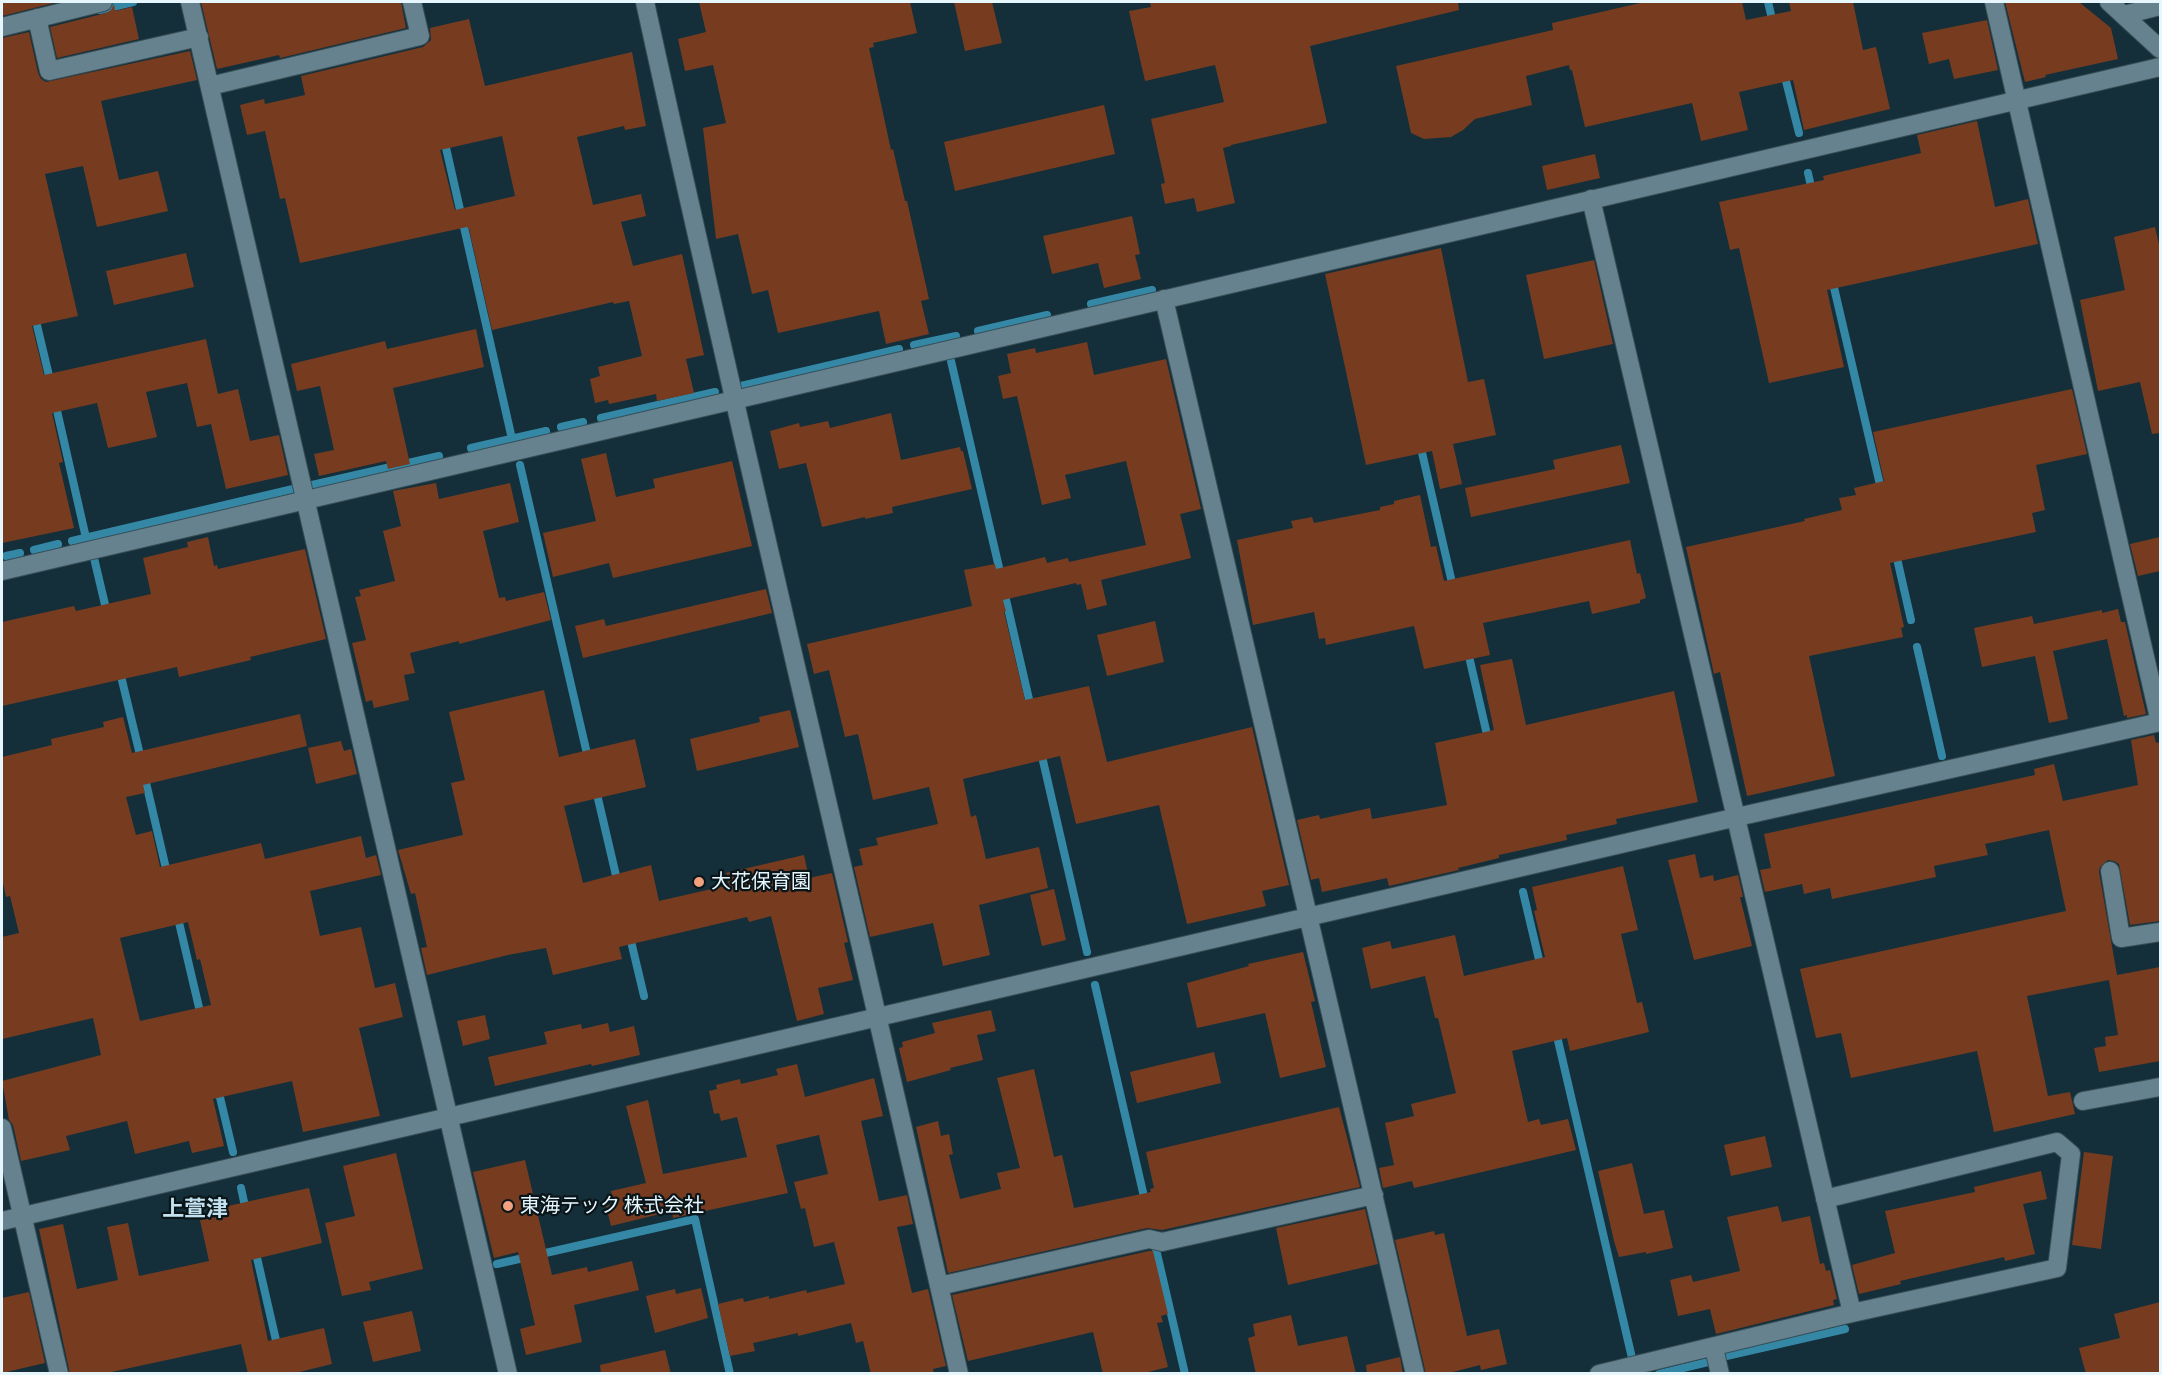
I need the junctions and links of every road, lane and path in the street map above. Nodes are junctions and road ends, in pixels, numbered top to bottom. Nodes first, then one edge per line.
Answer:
1 (103, 2) edge
2 (190, 2) edge
3 (412, 2) edge
4 (645, 2) edge
5 (1994, 2) edge
6 (2109, 2) edge
7 (2160, 6) edge
8 (2124, 15) junction
9 (37, 18) junction
10 (2, 27) edge
11 (199, 37) junction
12 (2160, 49) edge
13 (2160, 67) edge
14 (210, 86) junction
15 (2016, 100) junction
16 (1591, 200) junction
17 (1164, 299) junction
18 (733, 400) junction
19 (306, 500) junction
20 (2, 571) edge
21 (1737, 817) junction
22 (2110, 871) dead end
23 (1309, 916) junction
24 (2160, 932) edge
25 (879, 1017) junction
26 (2160, 1087) edge
27 (2083, 1101) dead end
28 (448, 1117) junction
29 (2, 1128) edge
30 (1374, 1196) junction
31 (1825, 1198) junction
32 (22, 1216) junction
33 (2, 1221) edge
34 (939, 1286) junction
35 (1852, 1313) junction
36 (1714, 1348) junction
37 (59, 1374) edge
38 (508, 1374) edge
39 (959, 1374) edge
40 (1415, 1374) edge
41 (1599, 1374) edge
42 (1720, 1374) edge

1 - 9 street
2 - 11 street
3 - 14 street
4 - 18 street
5 - 15 street
6 - 8 street
7 - 8 street
8 - 12 street
9 - 10 street
9 - 11 street
11 - 14 street
13 - 15 street
14 - 19 street
15 - 16 street
15 - 21 street
16 - 17 street
16 - 21 street
17 - 18 street
17 - 23 street
18 - 19 street
18 - 25 street
19 - 20 street
19 - 28 street
21 - 23 street
21 - 31 street
22 - 24 street
23 - 25 street
23 - 30 street
25 - 28 street
25 - 34 street
26 - 27 street
28 - 32 street
28 - 38 street
29 - 32 street
30 - 34 street
30 - 40 street
31 - 35 street
31 - 35 street
32 - 33 street
32 - 37 street
34 - 39 street
35 - 36 street
36 - 41 street
36 - 42 street

